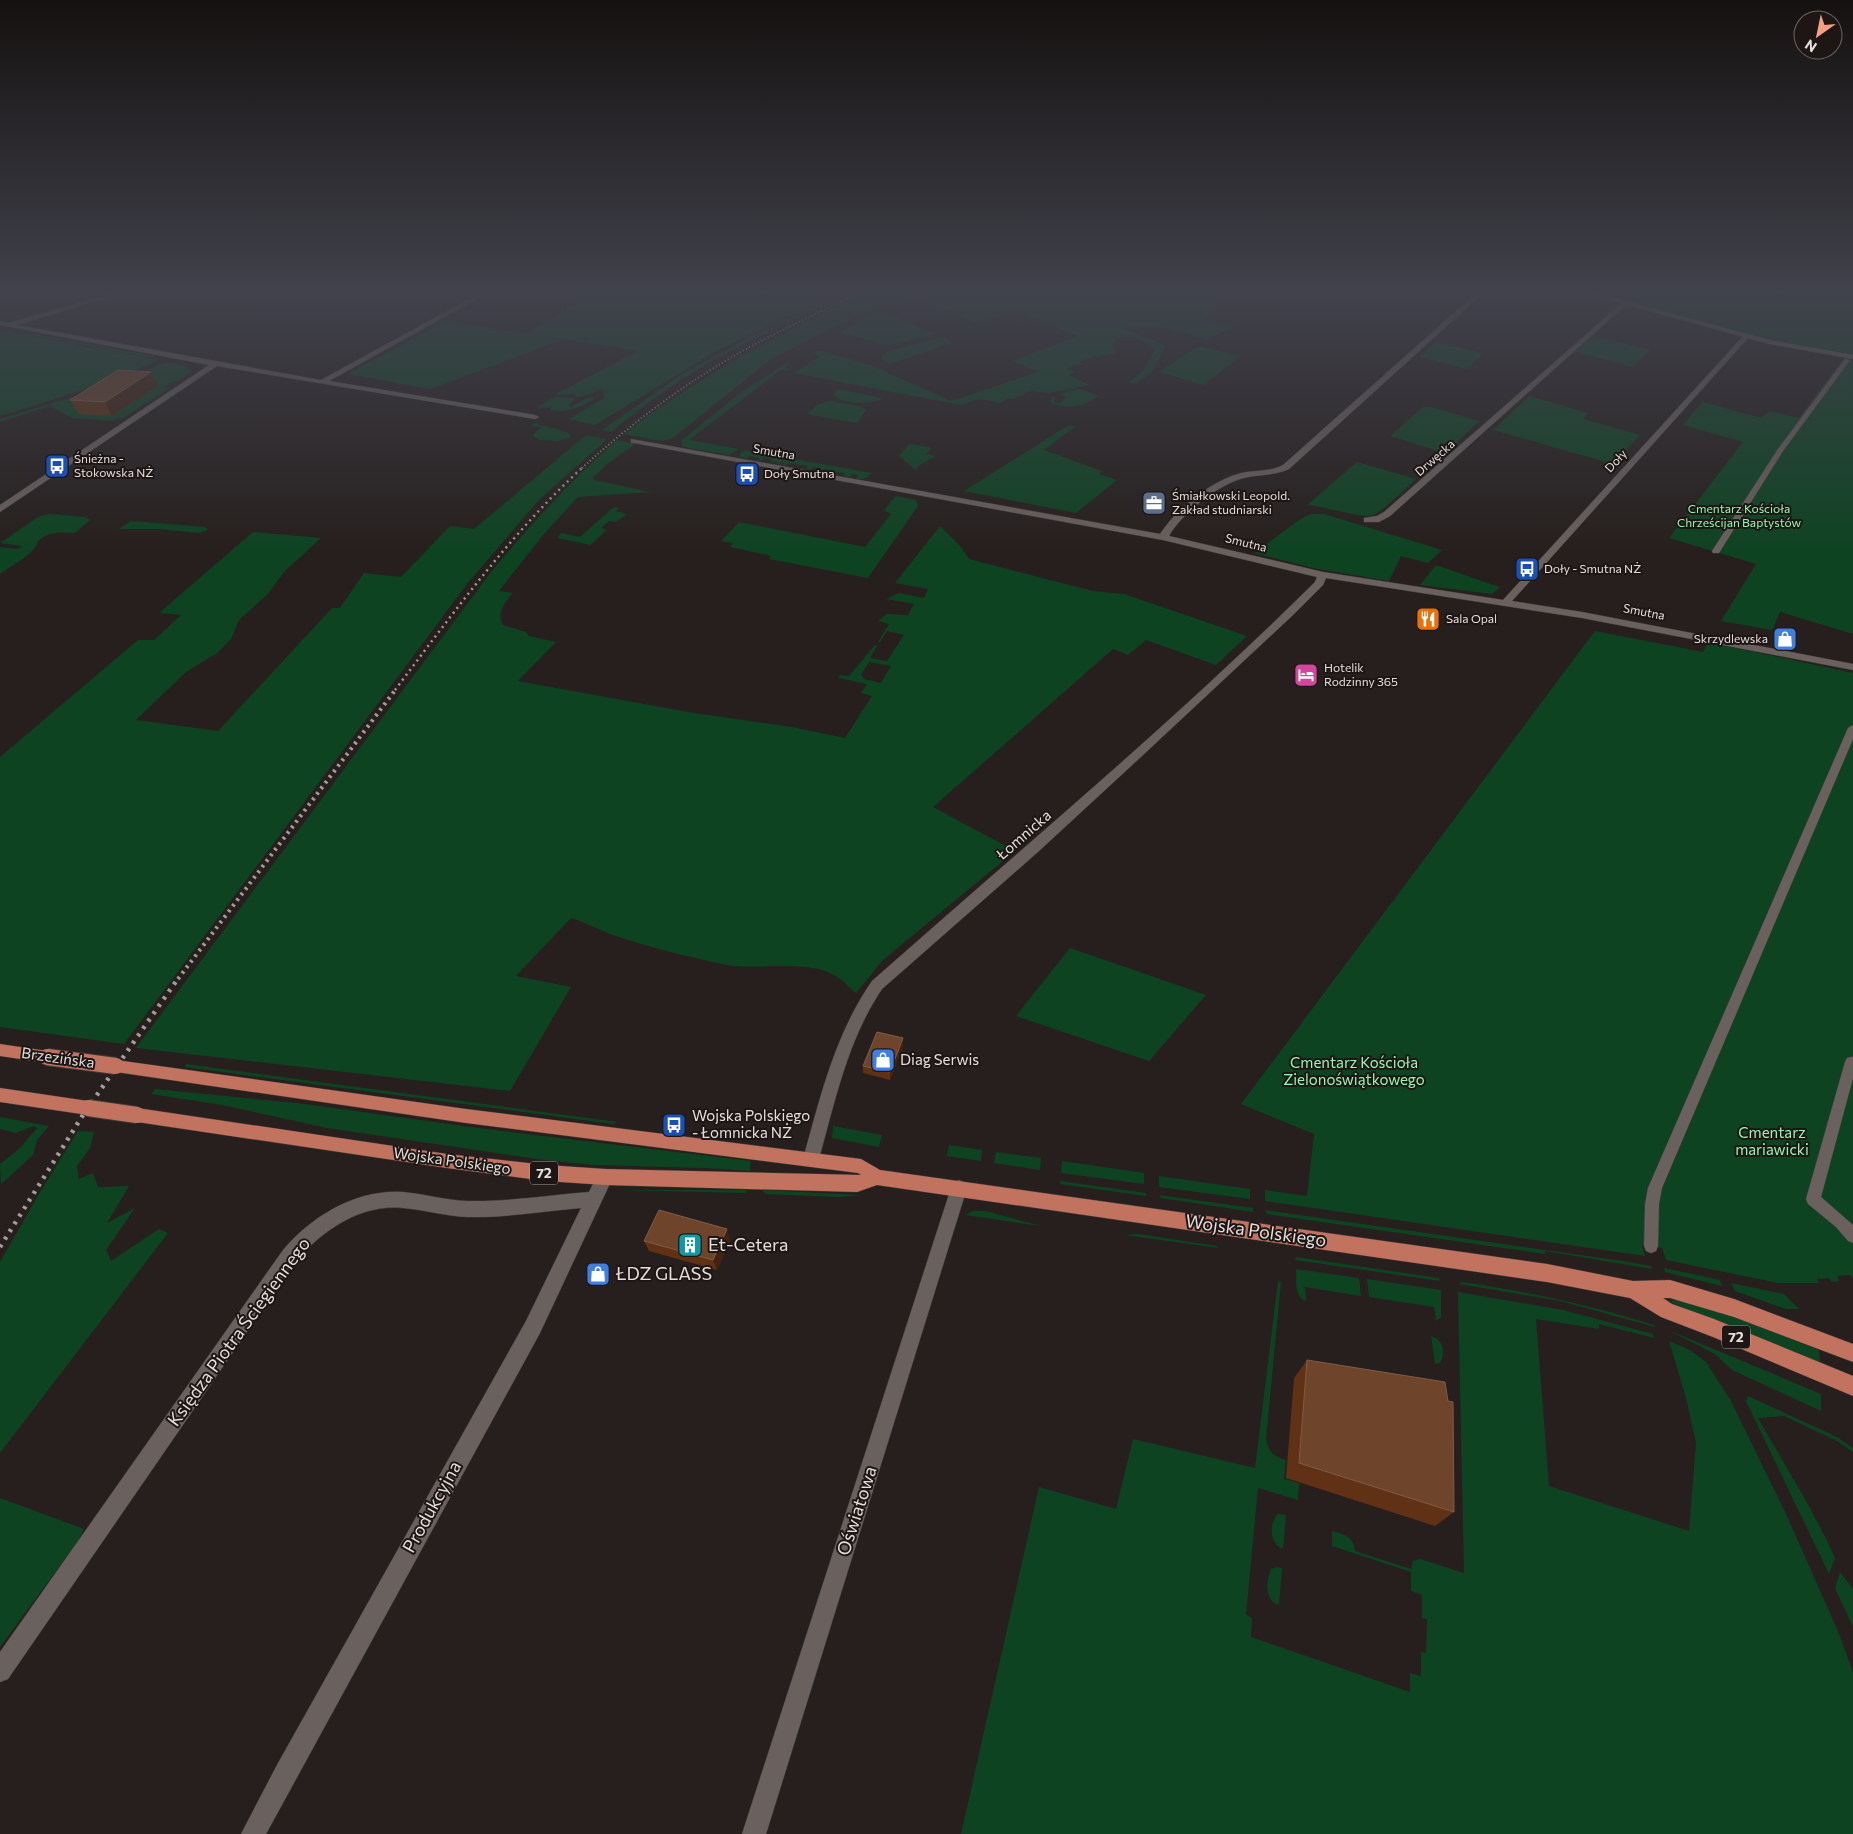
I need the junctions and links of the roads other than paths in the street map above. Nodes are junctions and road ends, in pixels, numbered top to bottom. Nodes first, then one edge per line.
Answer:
1 (190, 381) edge
2 (314, 381) edge
3 (1382, 381) edge
4 (1538, 381) edge
5 (1705, 381) edge
6 (1833, 381) edge
7 (322, 382) joint
8 (535, 417) dead end
9 (634, 441) dead end
10 (0, 509) edge
11 (1367, 520) dead end
12 (1163, 537) junction
13 (1716, 551) dead end
14 (1322, 575) junction
15 (1506, 602) junction
16 (1853, 667) edge
17 (1853, 728) edge
18 (0, 1050) edge
19 (1851, 1062) dead end
20 (116, 1066) joint
21 (0, 1095) edge
22 (811, 1159) junction
23 (605, 1177) junction
24 (877, 1177) junction
25 (959, 1188) junction
26 (593, 1199) junction
27 (1853, 1236) edge
28 (1651, 1246) dead end
29 (1633, 1290) junction
30 (1853, 1353) edge
31 (1849, 1387) edge
32 (0, 1672) edge
33 (253, 1834) edge
34 (754, 1834) edge

1 - 10 street
2 - 7 street
3 - 12 street
4 - 11 street, Drwęcka
5 - 15 street, Doły
6 - 13 street
7 - 8 street
9 - 12 street, Smutna
12 - 14 street, Smutna
14 - 15 street, Smutna
14 - 22 street, Łomnicka
15 - 16 street, Smutna
17 - 28 street
18 - 20 main road, Brzezińska / 72, bridge
19 - 27 street
20 - 22 main road, Wojska Polskiego / 72
21 - 23 main road, Wojska Polskiego / 72, bridge
22 - 24 main road, Wojska Polskiego / 72
23 - 24 main road, Wojska Polskiego / 72
23 - 26 street, Produkcyjna
24 - 25 main road, Wojska Polskiego / 72
25 - 29 main road, Wojska Polskiego / 72
25 - 34 street, Oświatowa
26 - 32 street, Księdza Piotra Ściegiennego
26 - 33 street, Produkcyjna
29 - 30 main road, Wojska Polskiego / 72
29 - 31 main road, Wojska Polskiego / 72

